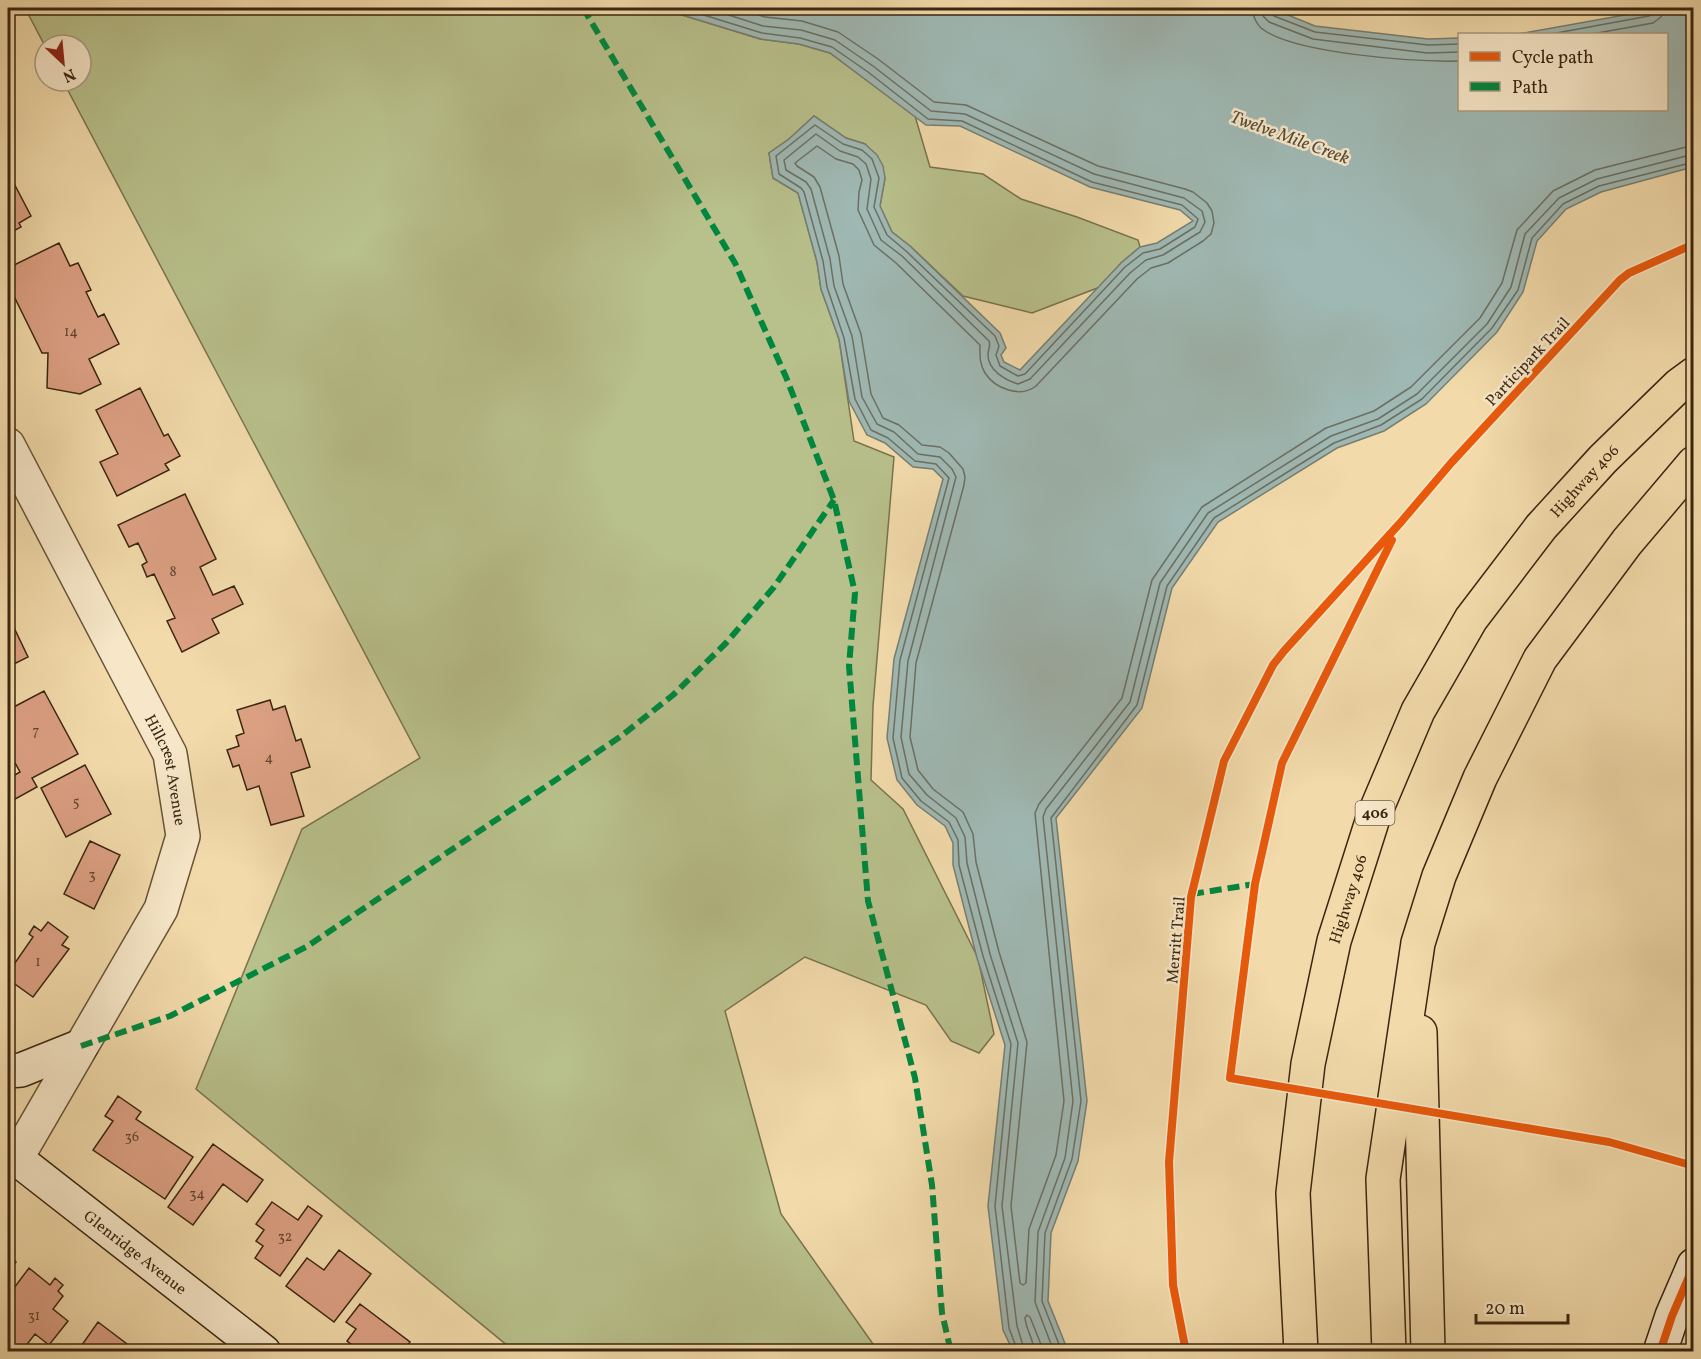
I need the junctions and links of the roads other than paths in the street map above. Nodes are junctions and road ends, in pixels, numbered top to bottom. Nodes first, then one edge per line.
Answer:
1 (1694, 374) edge
2 (8, 445) edge
3 (1694, 463) edge
4 (1418, 943) junction
5 (81, 1046) junction
6 (8, 1071) edge
7 (12, 1155) edge
8 (1694, 1265) edge
9 (264, 1352) edge
10 (1301, 1352) edge
11 (1389, 1352) edge
12 (1428, 1352) edge
13 (1660, 1352) edge

1 - 10 highway, Highway 406 / 406
2 - 5 street, Hillcrest Avenue
3 - 4 highway
4 - 11 highway
4 - 12 highway
5 - 6 street
5 - 7 street, Hillcrest Avenue
7 - 9 street, Glenridge Avenue
8 - 13 street

